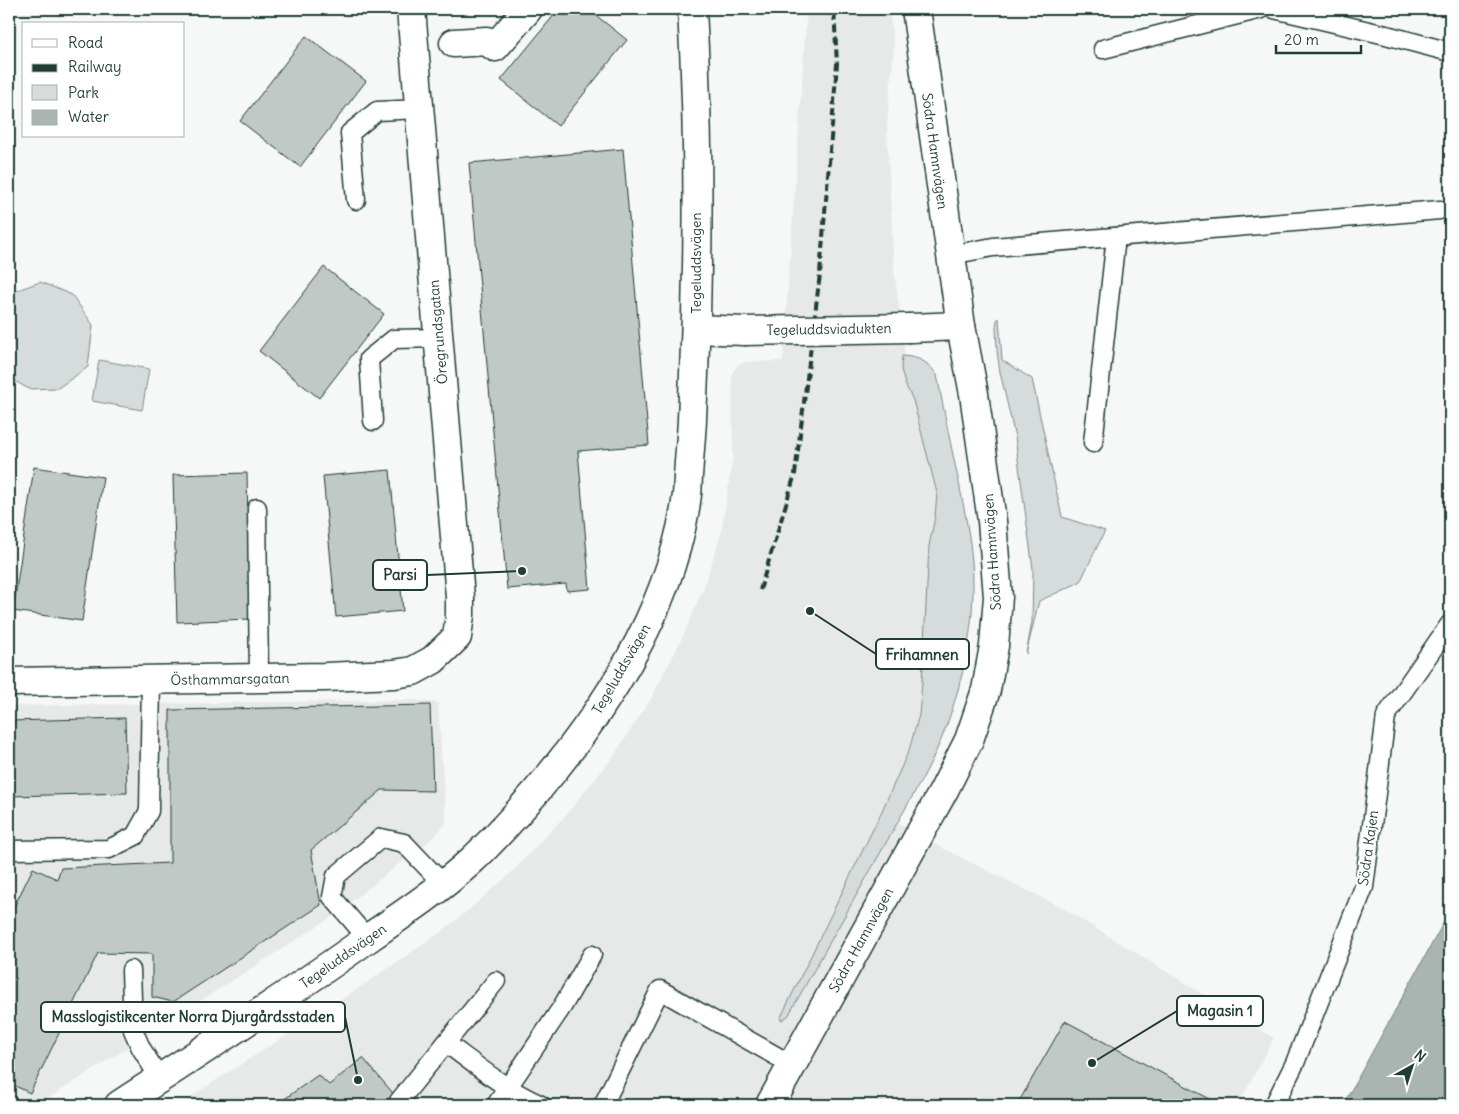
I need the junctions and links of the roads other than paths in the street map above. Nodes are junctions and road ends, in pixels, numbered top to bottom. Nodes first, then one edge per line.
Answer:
1 (411, 9) edge
2 (528, 9) edge
3 (692, 9) edge
4 (916, 9) edge
5 (1260, 9) edge
6 (1274, 9) edge
7 (454, 43) dead end
8 (1103, 49) dead end
9 (1450, 52) edge
10 (420, 109) junction
11 (356, 200) dead end
12 (1440, 210) dead end
13 (1116, 237) junction
14 (951, 255) junction
15 (961, 326) junction
16 (696, 329) junction
17 (438, 338) junction
18 (373, 421) dead end
19 (1093, 442) dead end
20 (258, 508) dead end
21 (1450, 624) edge
22 (444, 650) joint
23 (260, 678) junction
24 (151, 680) junction
25 (9, 682) edge
26 (9, 850) edge
27 (443, 884) junction
28 (368, 939) junction
29 (592, 955) dead end
30 (131, 970) dead end
31 (496, 981) dead end
32 (446, 1043) junction
33 (792, 1065) junction
34 (160, 1079) junction
35 (509, 1088) junction
36 (399, 1101) dead end
37 (119, 1105) edge
38 (496, 1105) edge
39 (541, 1105) edge
40 (603, 1105) edge
41 (770, 1105) edge
42 (1274, 1105) edge

1 - 10 street, Öregrundsgatan
2 - 7 street
3 - 16 street, Tegeluddsvägen
4 - 14 street, Södra Hamnvägen
5 - 8 lane
6 - 9 lane
10 - 11 lane
10 - 17 street, Öregrundsgatan
12 - 13 lane
13 - 14 lane
13 - 19 lane
14 - 15 street, Södra Hamnvägen
15 - 16 street, Tegeluddsviadukten, bridge
15 - 33 street, Södra Hamnvägen
16 - 27 street, Tegeluddsvägen
17 - 18 lane
17 - 22 street, Öregrundsgatan
20 - 23 lane
21 - 42 lane, Södra Kajen
22 - 23 street, Östhammarsgatan
23 - 24 street, Östhammarsgatan
24 - 25 street, Östhammarsgatan
24 - 26 lane
27 - 28 street, Tegeluddsvägen
27 - 28 lane
28 - 34 street, Tegeluddsvägen
29 - 35 lane
30 - 34 lane
31 - 32 lane
32 - 35 lane
32 - 36 lane
33 - 40 lane
33 - 41 street, Södra Hamnvägen
34 - 37 street, Tegeluddsvägen
35 - 38 lane
35 - 39 lane

